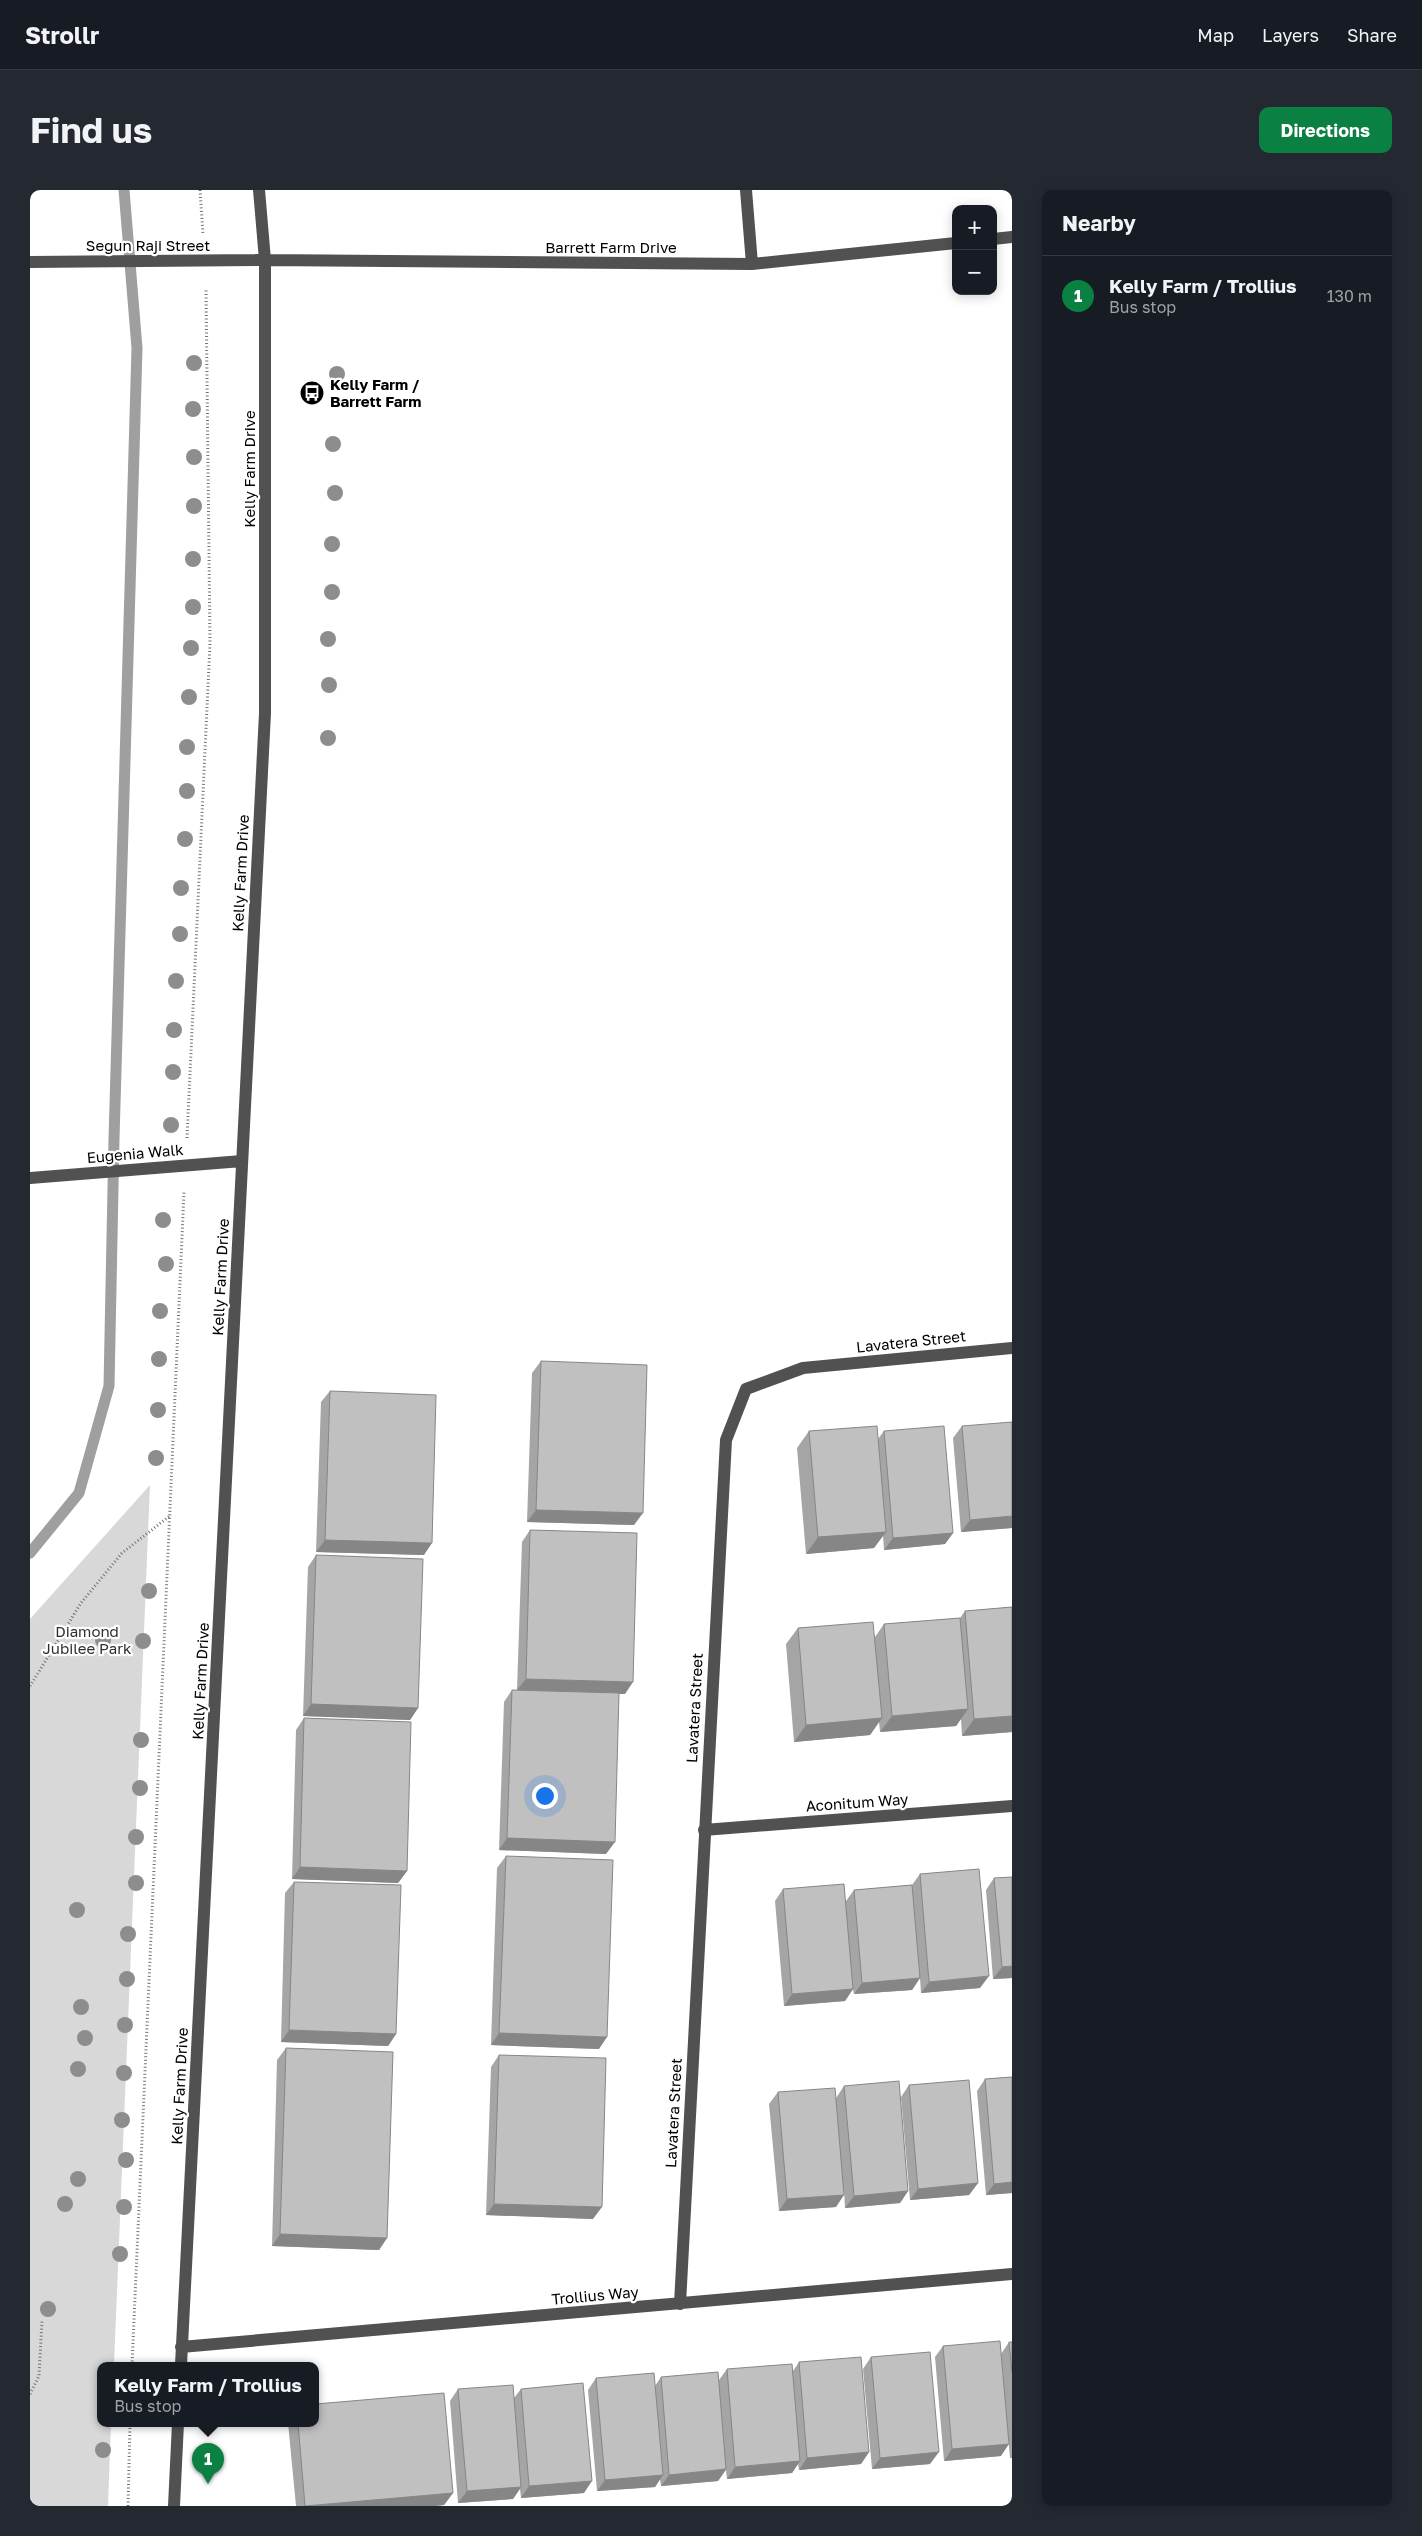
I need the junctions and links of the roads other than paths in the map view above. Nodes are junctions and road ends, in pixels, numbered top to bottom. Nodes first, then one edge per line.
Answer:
1 (260, 190) edge
2 (746, 190) edge
3 (1012, 237) edge
4 (997, 239) edge
5 (952, 243) edge
6 (265, 260) junction
7 (30, 262) edge
8 (752, 264) junction
9 (242, 1161) junction
10 (30, 1178) edge
11 (1012, 1348) edge
12 (1012, 1806) edge
13 (704, 1830) junction
14 (1012, 2274) edge
15 (680, 2304) junction
16 (182, 2347) junction
17 (180, 2362) edge
18 (178, 2427) edge
19 (174, 2506) edge

1 - 6 street, Kelly Farm Drive
2 - 8 street
3 - 4 street
5 - 8 street, Barrett Farm Drive
6 - 7 street, Segun Raji Street
6 - 8 street, Barrett Farm Drive
6 - 9 street, Kelly Farm Drive
9 - 10 street, Eugenia Walk
9 - 16 street, Kelly Farm Drive
11 - 13 street, Lavatera Street
12 - 13 street, Aconitum Way
13 - 15 street, Lavatera Street
14 - 15 street, Trollius Way
15 - 16 street, Trollius Way
16 - 17 street, Kelly Farm Drive
18 - 19 street

